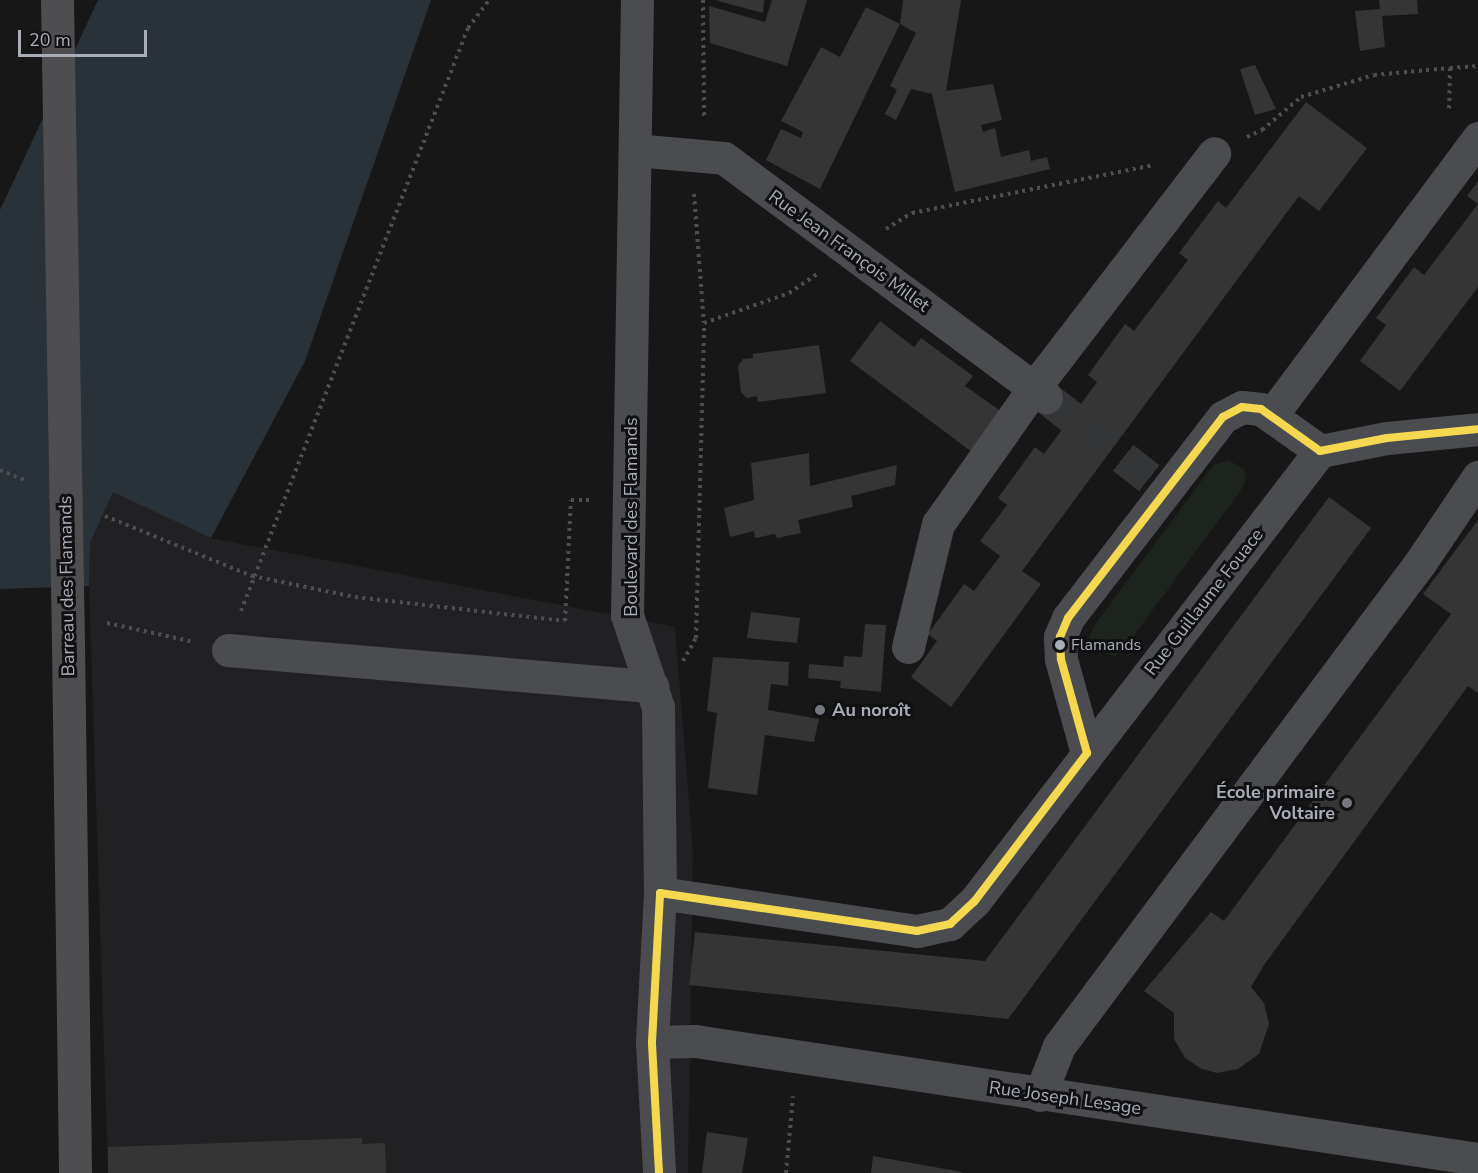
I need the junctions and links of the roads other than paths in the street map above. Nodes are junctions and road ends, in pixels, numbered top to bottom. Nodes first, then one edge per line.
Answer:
1 (57, 0) edge
2 (637, 0) edge
3 (1478, 138) edge
4 (635, 150) junction
5 (1214, 153) dead end
6 (1040, 392) junction
7 (1270, 416) junction
8 (1478, 429) edge
9 (1320, 451) junction
10 (1478, 477) edge
11 (908, 647) dead end
12 (228, 650) road end
13 (655, 696) junction
14 (1087, 753) junction
15 (660, 893) junction
16 (652, 1042) junction
17 (1040, 1095) junction
18 (1478, 1159) edge
19 (75, 1173) edge
20 (659, 1173) edge

1 - 19 highway, Barreau des Flamands, bridge
2 - 4 street, Boulevard des Flamands
3 - 7 street
4 - 6 street, Rue Jean François Millet
4 - 13 street, Boulevard des Flamands
5 - 6 street
6 - 11 street
7 - 9 street
7 - 14 street
8 - 9 street
9 - 14 street, Rue Guillaume Fouace
10 - 17 street
12 - 13 street
13 - 15 street, Boulevard des Flamands
14 - 15 street, Rue Guillaume Fouace
15 - 16 street, Boulevard des Flamands
16 - 17 street, Rue Joseph Lesage
16 - 20 street, Boulevard des Flamands
17 - 18 street, Rue Joseph Lesage

